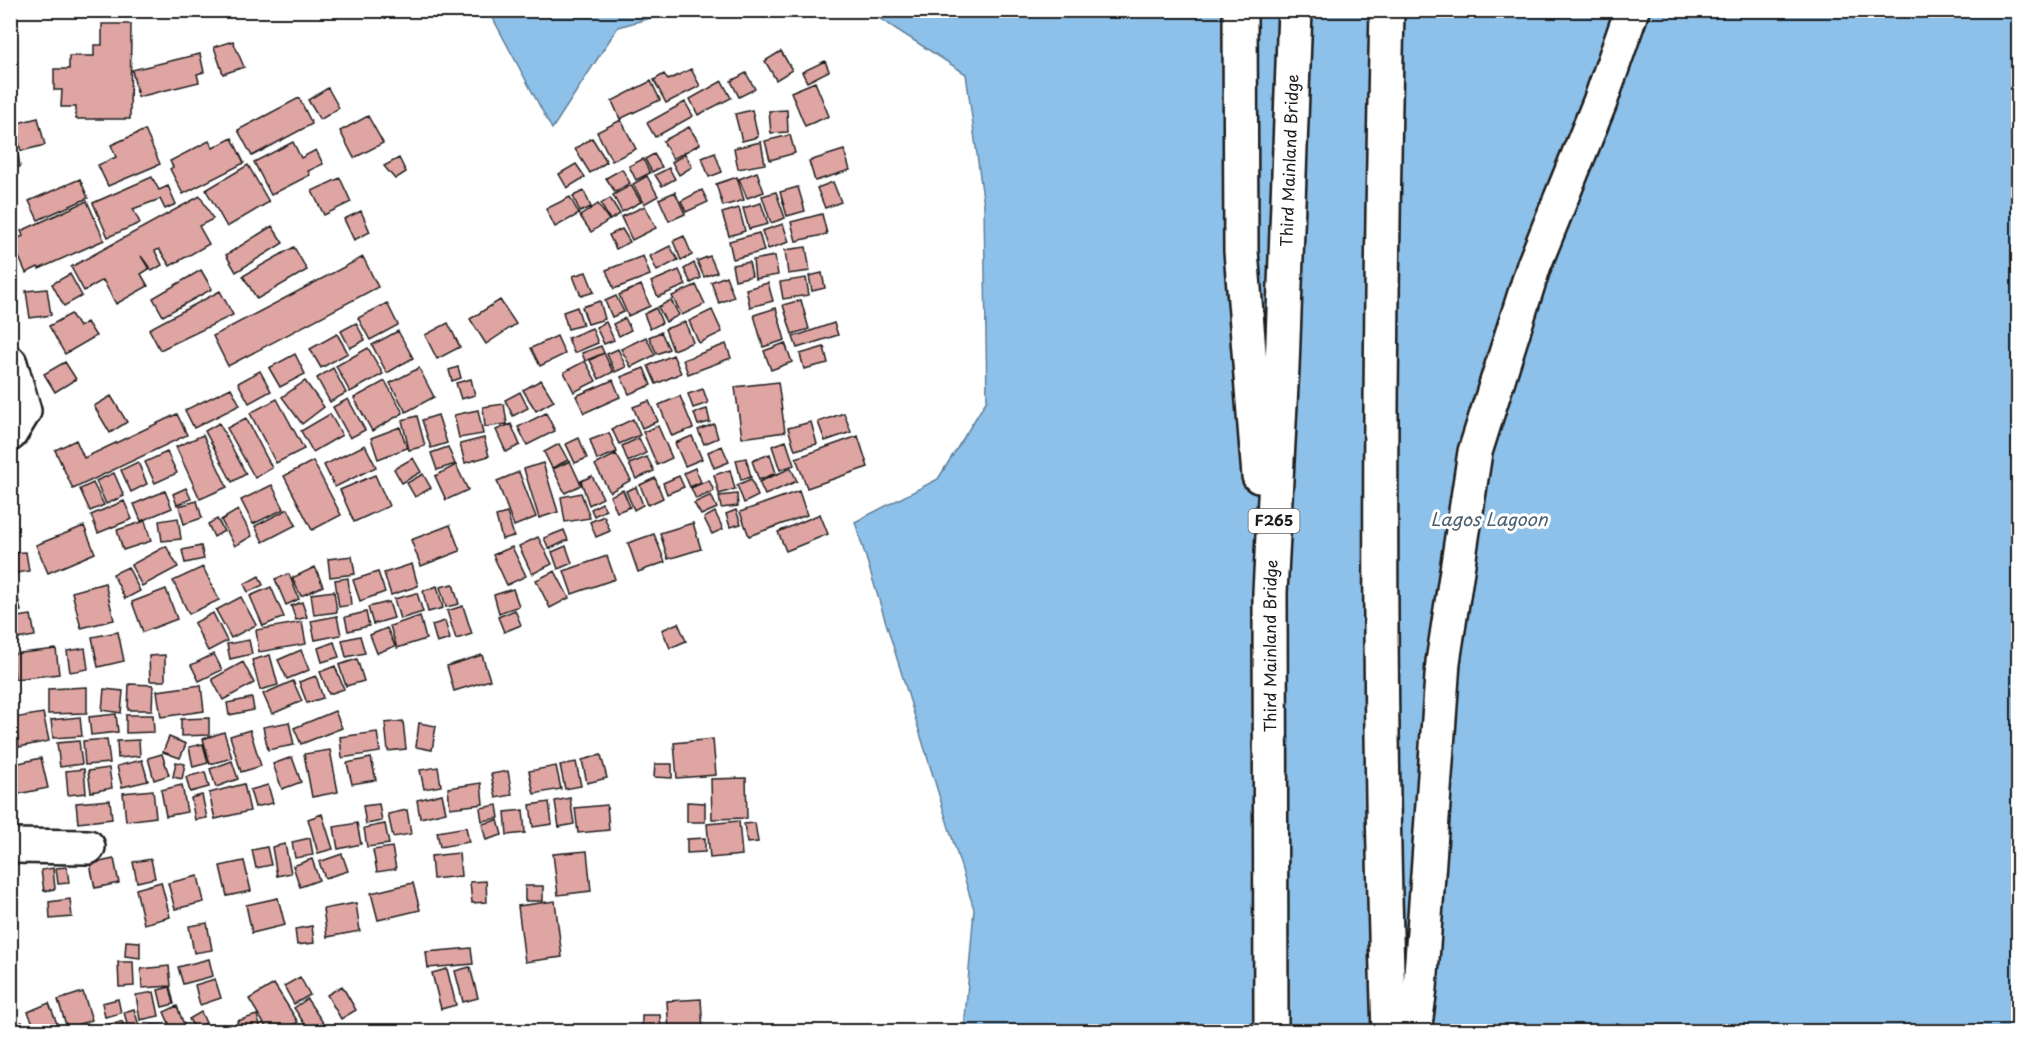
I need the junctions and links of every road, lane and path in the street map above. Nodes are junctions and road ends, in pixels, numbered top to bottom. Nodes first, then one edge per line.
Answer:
1 (1240, 10) edge
2 (1295, 10) edge
3 (1387, 10) edge
4 (1632, 10) edge
5 (10, 363) edge
6 (10, 434) edge
7 (1270, 592) junction
8 (10, 846) edge
9 (88, 847) dead end
10 (1271, 1032) edge
11 (1389, 1032) edge
12 (1414, 1032) edge

1 - 7 main road
2 - 7 main road, Third Mainland Bridge / F265
3 - 11 main road
4 - 12 main road
5 - 6 main road
7 - 10 main road, Third Mainland Bridge / F265
8 - 9 main road

